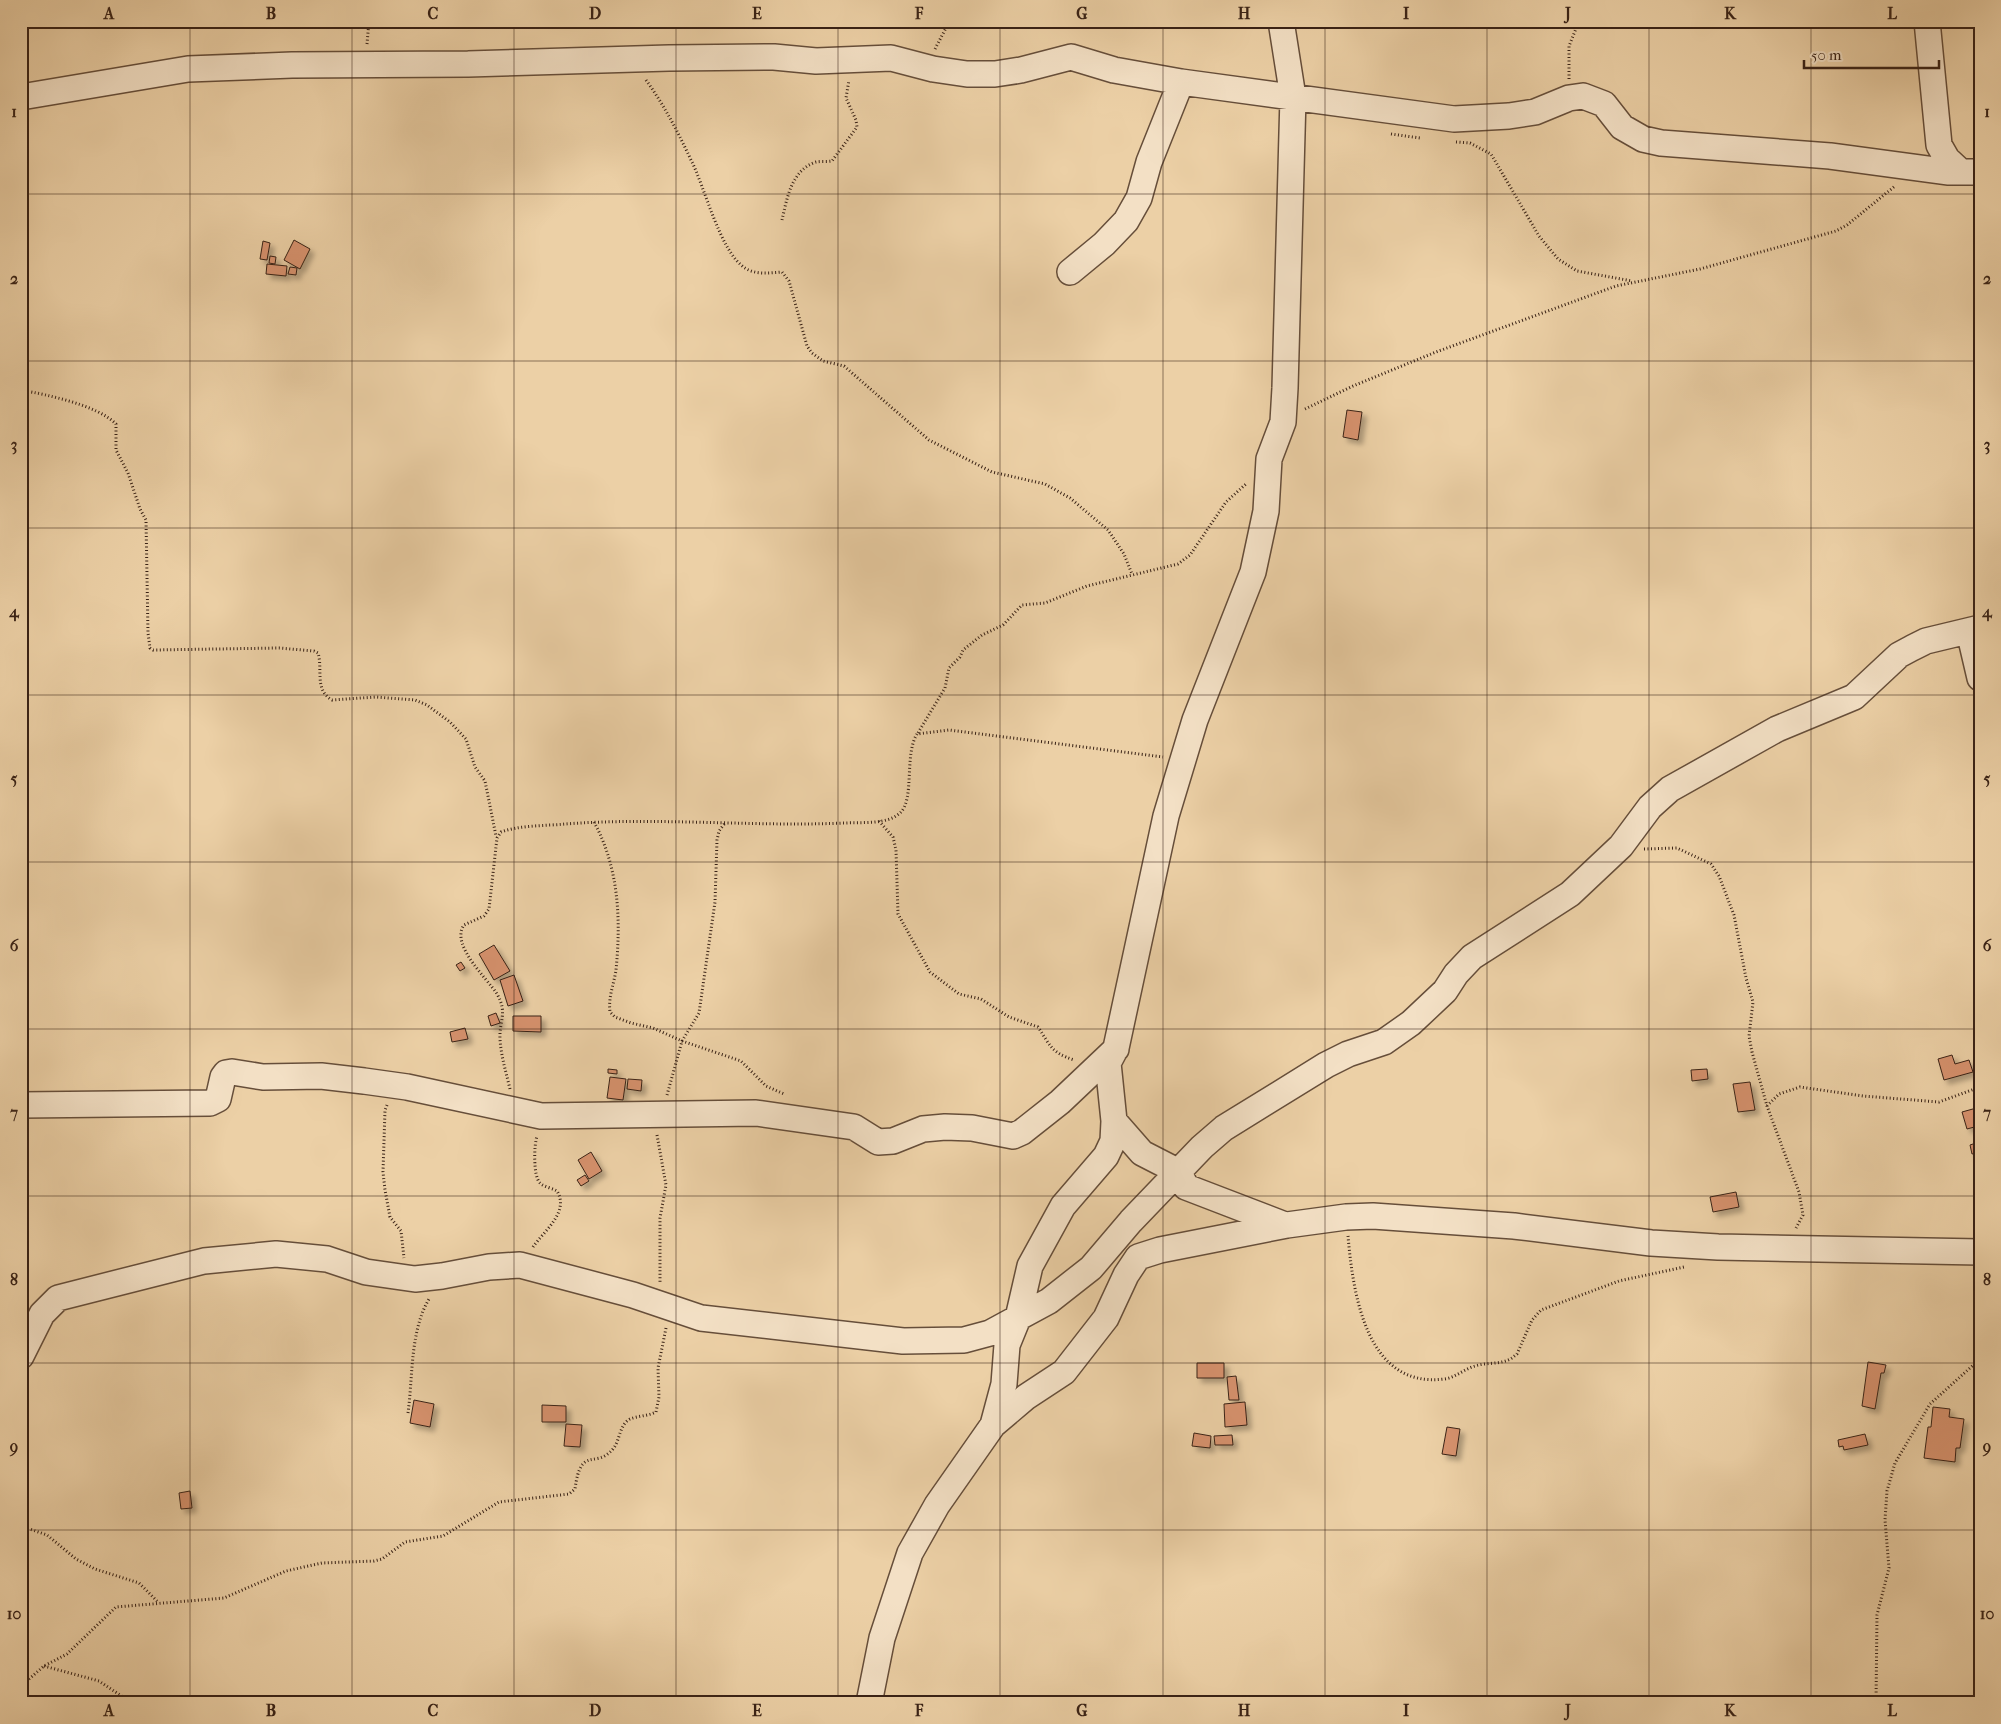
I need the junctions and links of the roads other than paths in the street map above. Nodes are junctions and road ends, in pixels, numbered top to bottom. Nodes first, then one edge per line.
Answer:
1 (1281, 21) edge
2 (1927, 21) edge
3 (1182, 82) junction
4 (21, 97) edge
5 (1293, 97) junction
6 (1937, 132) junction
7 (1917, 169) junction
8 (1970, 172) edge
9 (1070, 272) dead end
10 (1974, 630) edge
11 (1980, 678) edge
12 (1108, 1055) junction
13 (21, 1105) edge
14 (1114, 1122) junction
15 (1179, 1172) junction
16 (1287, 1226) junction
17 (1980, 1252) edge
18 (1018, 1318) junction
19 (21, 1356) edge
20 (993, 1425) junction
21 (869, 1703) edge

1 - 5 street
2 - 6 street
3 - 4 street
3 - 5 street
3 - 9 street
5 - 7 street
5 - 12 street
6 - 7 street
6 - 8 street
7 - 8 street
10 - 11 street
10 - 15 street
12 - 13 street
12 - 14 street
14 - 15 street
14 - 18 street
15 - 16 street
15 - 18 street
16 - 17 street
16 - 20 street
18 - 19 street
18 - 20 street
20 - 21 street

